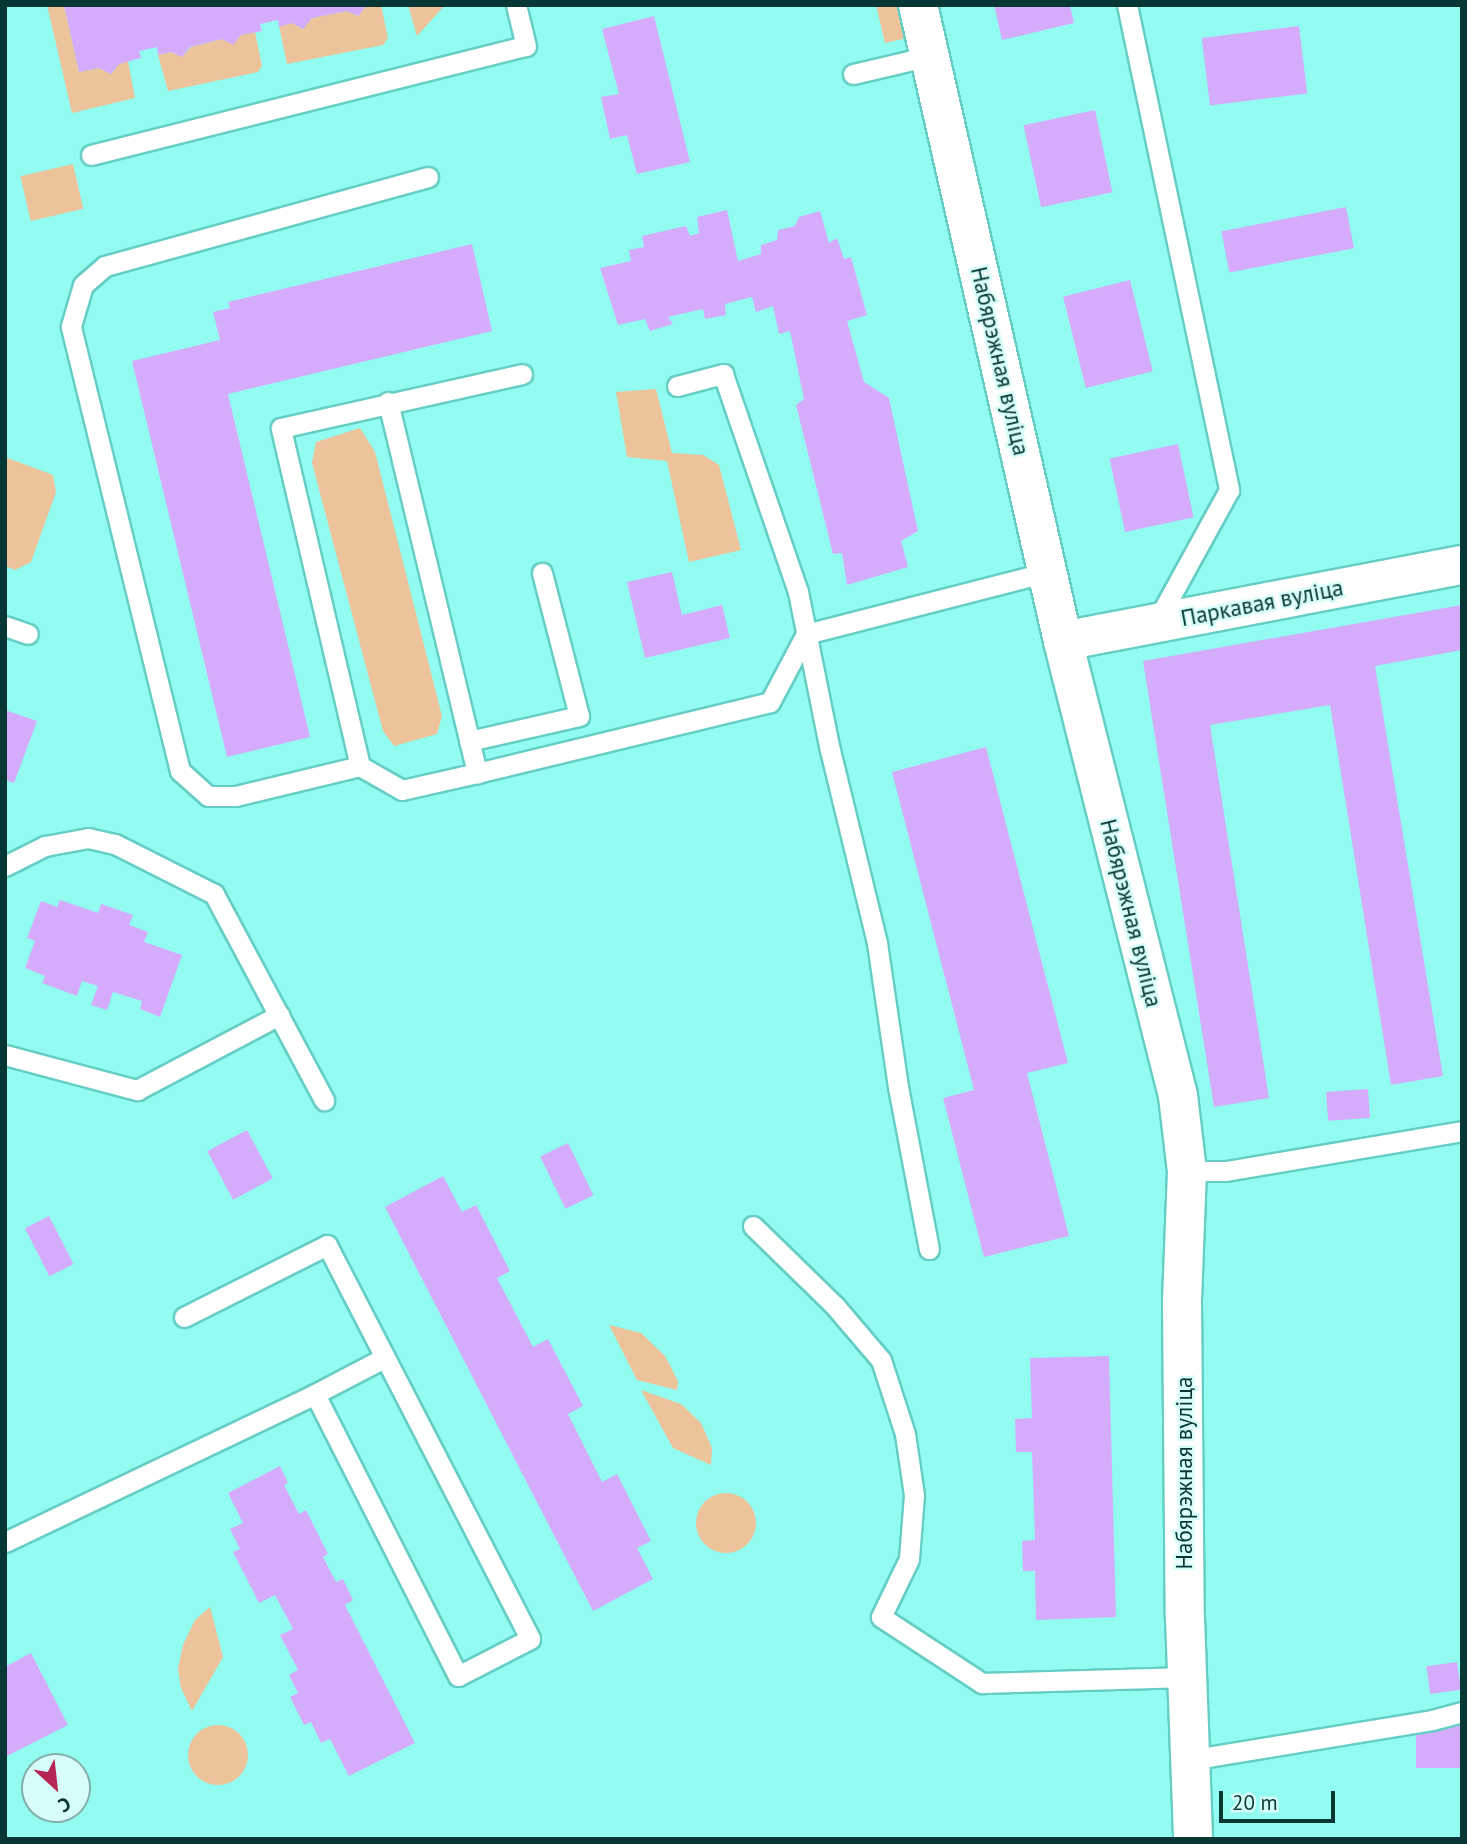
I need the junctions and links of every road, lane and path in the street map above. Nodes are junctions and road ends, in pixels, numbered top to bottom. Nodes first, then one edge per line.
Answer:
1 (516, 5) edge
2 (918, 5) edge
3 (1127, 5) edge
4 (930, 57) junction
5 (853, 74) dead end
6 (91, 155) dead end
7 (428, 177) dead end
8 (522, 374) dead end
9 (677, 386) dead end
10 (388, 402) junction
11 (1462, 565) edge
12 (1048, 572) junction
13 (542, 573) dead end
14 (1156, 623) junction
15 (5, 626) edge
16 (28, 634) dead end
17 (806, 634) junction
18 (1063, 641) junction
19 (469, 740) junction
20 (360, 766) junction
21 (477, 773) junction
22 (5, 866) edge
23 (279, 1015) junction
24 (5, 1055) edge
25 (324, 1100) dead end
26 (1462, 1131) edge
27 (1186, 1171) junction
28 (753, 1226) dead end
29 (929, 1249) dead end
30 (184, 1317) dead end
31 (384, 1358) junction
32 (315, 1395) junction
33 (5, 1542) edge
34 (1187, 1677) junction
35 (1462, 1712) edge
36 (1189, 1760) junction
37 (1193, 1839) edge

1 - 6 lane
2 - 4 street, Набярэжная вуліца
3 - 14 lane
4 - 5 lane
4 - 12 street, Набярэжная вуліца
7 - 20 lane
8 - 10 lane
9 - 17 lane
10 - 19 lane
10 - 20 lane
11 - 14 street, Паркавая вуліца
12 - 17 lane
12 - 18 street, Набярэжная вуліца
13 - 19 lane
14 - 18 street, Паркавая вуліца
15 - 16 lane
17 - 21 lane
17 - 29 lane
18 - 27 street, Набярэжная вуліца
19 - 21 lane
20 - 21 lane
22 - 23 lane
23 - 24 lane
23 - 25 lane
26 - 27 lane
27 - 34 street, Набярэжная вуліца
28 - 34 lane
30 - 31 lane
31 - 32 lane
31 - 32 lane
32 - 33 lane
34 - 36 street, Набярэжная вуліца
35 - 36 lane
36 - 37 street, Набярэжная вуліца

